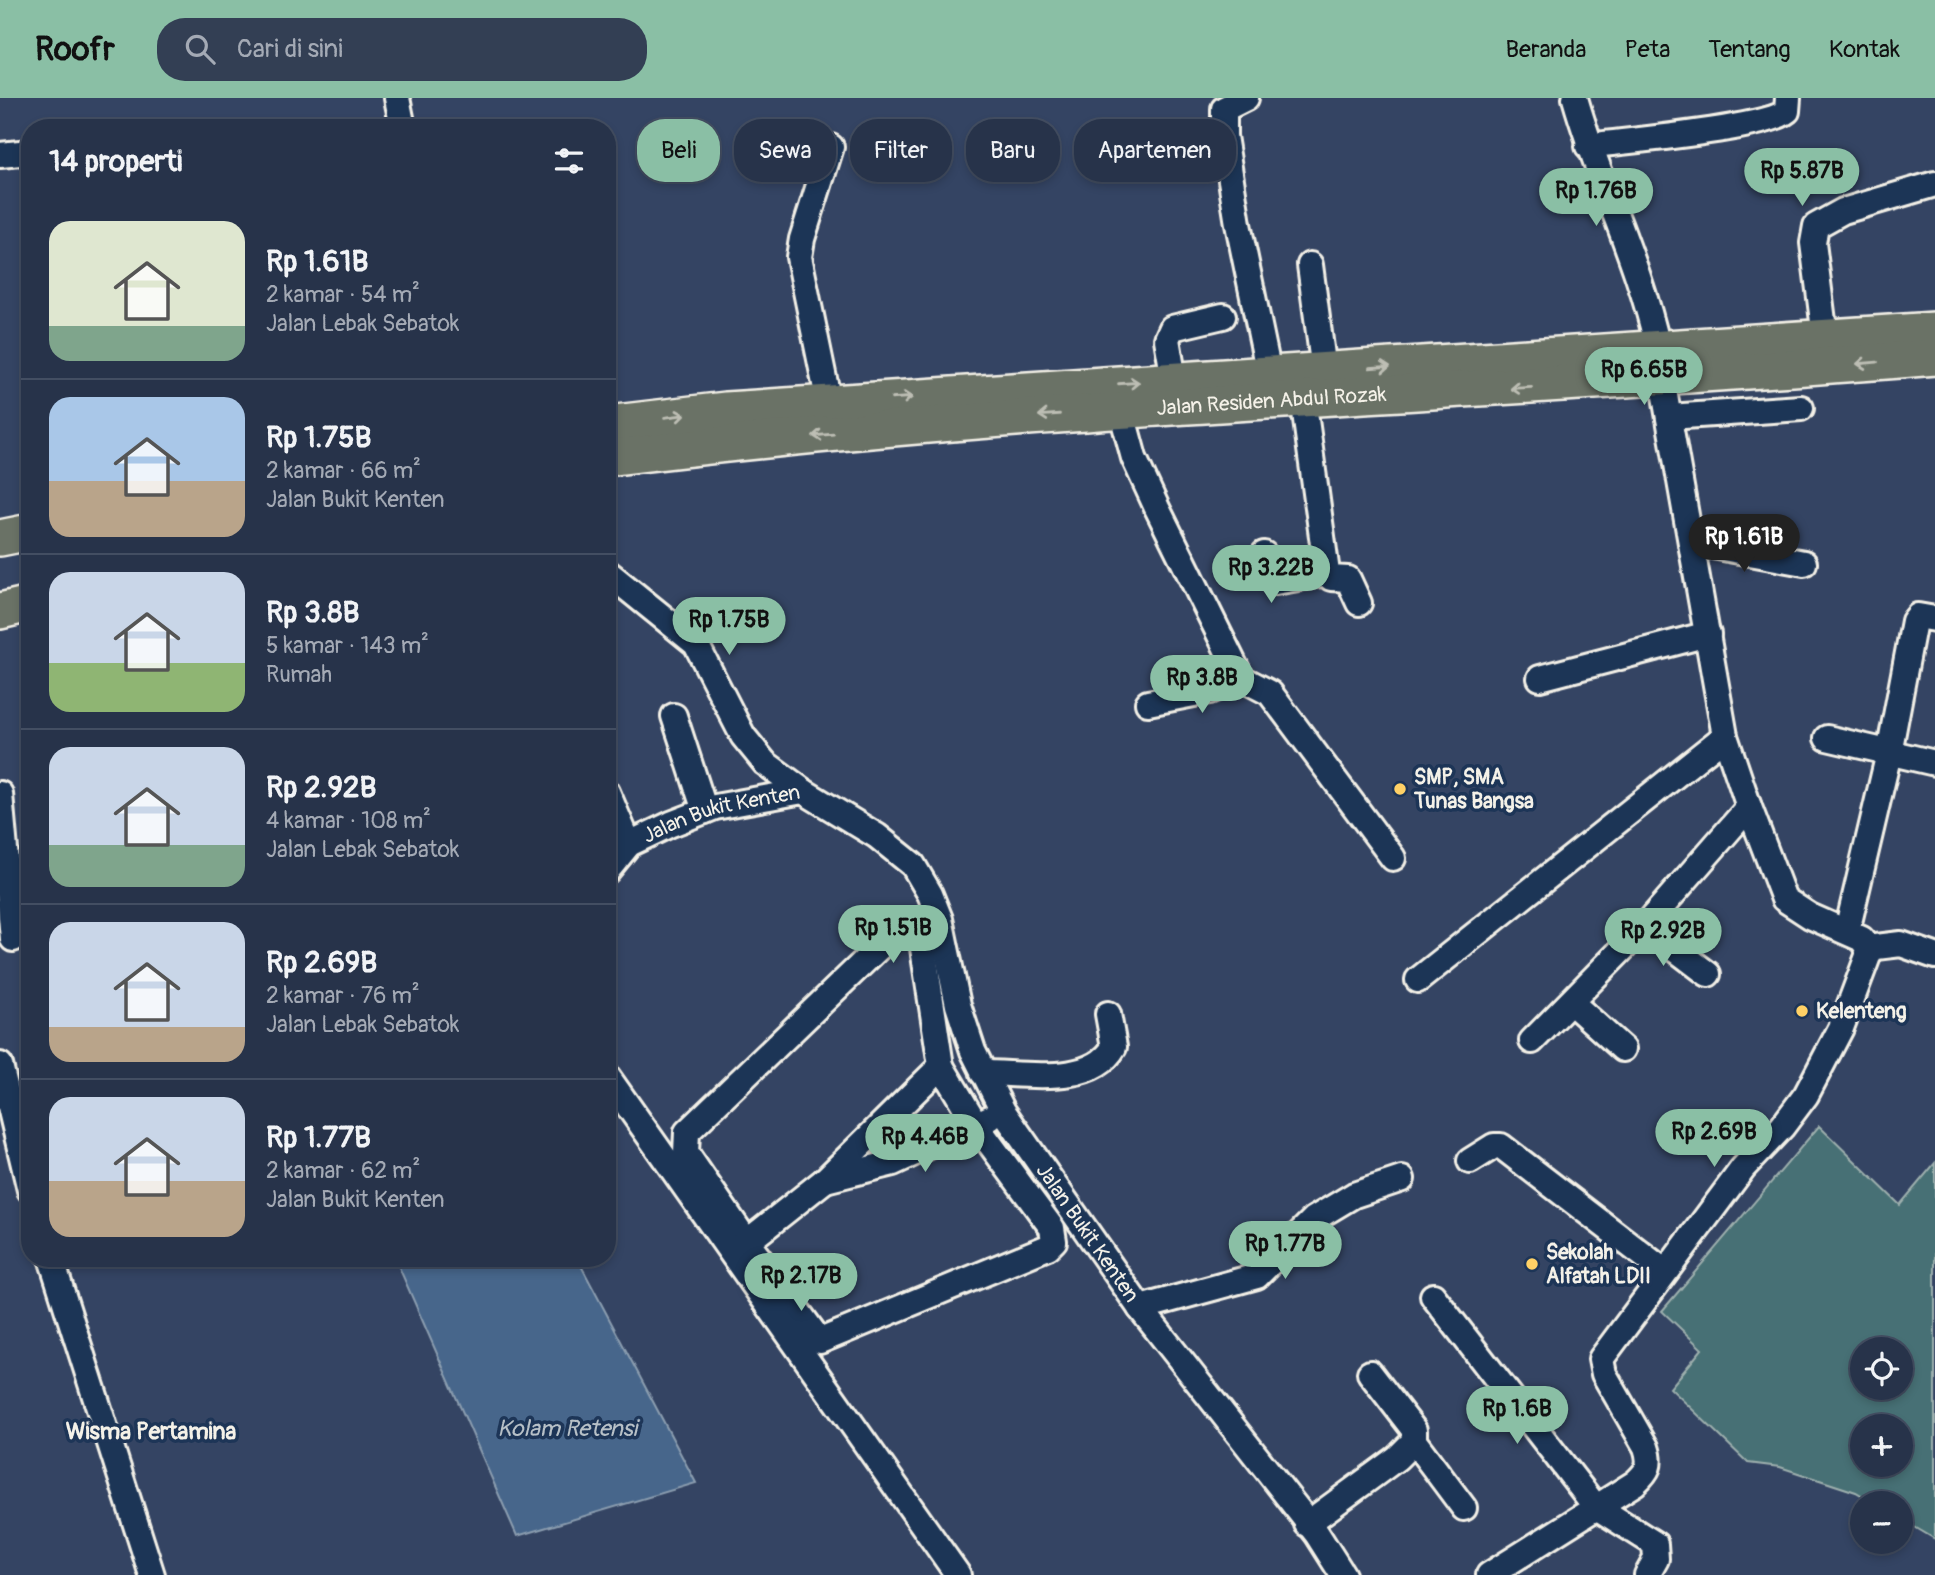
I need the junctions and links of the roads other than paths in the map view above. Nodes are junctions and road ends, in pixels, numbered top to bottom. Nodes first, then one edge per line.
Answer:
1 (397, 98) edge
2 (1575, 98) edge
3 (1788, 98) edge
4 (1230, 102) edge
5 (401, 119) edge
6 (1588, 146) junction
7 (21, 153) edge
8 (0, 155) edge
9 (820, 182) edge
10 (1935, 184) edge
11 (1310, 265) dead end
12 (1223, 316) dead end
13 (1935, 330) edge
14 (1825, 337) junction
15 (1935, 357) edge
16 (1660, 363) junction
17 (1324, 371) junction
18 (1269, 374) junction
19 (1174, 380) junction
20 (1303, 398) junction
21 (829, 403) junction
22 (1801, 408) dead end
23 (1121, 410) junction
24 (1670, 417) junction
25 (616, 423) edge
26 (616, 457) edge
27 (21, 534) edge
28 (0, 538) edge
29 (1691, 542) junction
30 (21, 553) edge
31 (1264, 554) dead end
32 (0, 557) edge
33 (1804, 563) dead end
34 (1327, 573) junction
35 (616, 579) edge
36 (21, 584) edge
37 (0, 588) edge
38 (1359, 603) dead end
39 (21, 606) edge
40 (0, 611) edge
41 (1935, 619) edge
42 (1707, 634) junction
43 (1241, 678) junction
44 (1540, 678) dead end
45 (1148, 703) dead end
46 (674, 716) dead end
47 (1725, 736) junction
48 (1827, 738) dead end
49 (1889, 753) junction
50 (1935, 763) edge
51 (803, 791) junction
52 (0, 794) edge
53 (1749, 807) junction
54 (705, 811) junction
55 (616, 813) edge
56 (629, 844) junction
57 (1393, 858) dead end
58 (616, 860) edge
59 (1645, 926) junction
60 (1847, 931) junction
61 (14, 939) edge
62 (1868, 948) junction
63 (1935, 956) edge
64 (1708, 974) dead end
65 (1418, 980) dead end
66 (1572, 1003) junction
67 (1108, 1014) dead end
68 (1532, 1041) dead end
69 (1623, 1049) dead end
70 (0, 1065) edge
71 (941, 1066) junction
72 (983, 1073) junction
73 (616, 1088) edge
74 (1003, 1111) junction
75 (976, 1125) junction
76 (21, 1152) edge
77 (1470, 1161) dead end
78 (1402, 1179) dead end
79 (825, 1180) junction
80 (739, 1247) junction
81 (54, 1267) edge
82 (1664, 1271) junction
83 (1433, 1296) dead end
84 (1140, 1308) junction
85 (1370, 1373) dead end
86 (1414, 1441) junction
87 (1595, 1506) junction
88 (1464, 1508) dead end
89 (1307, 1524) junction
90 (152, 1575) edge
91 (958, 1575) edge
92 (1343, 1575) edge
93 (1489, 1575) edge
94 (1647, 1575) edge

1 - 5 street
2 - 6 street
3 - 6 street
4 - 18 street
6 - 16 street
7 - 8 street
9 - 21 street
10 - 14 street
11 - 17 street
12 - 19 street
13 - 14 highway, Jalan Residen Abdul Rozak
14 - 16 highway, Jalan Residen Abdul Rozak
15 -> 16 highway, Jalan Residen Abdul Rozak
17 -> 16 highway, Jalan Residen Abdul Rozak
16 -> 20 highway, Jalan Residen Abdul Rozak
16 - 24 street
17 - 18 highway, Jalan Residen Abdul Rozak
18 - 19 highway, Jalan Residen Abdul Rozak
21 -> 19 highway, Jalan Residen Abdul Rozak
20 - 23 highway, Jalan Residen Abdul Rozak
20 - 34 street
25 -> 21 highway, Jalan Residen Abdul Rozak
22 - 24 street
23 -> 26 highway, Jalan Residen Abdul Rozak
23 - 43 street
24 - 29 street
27 - 28 highway
29 - 33 street
29 - 42 street
30 - 32 highway
31 - 34 street
34 - 38 street
35 - 51 street
36 - 37 highway
39 - 40 highway
41 - 49 street
42 - 44 street
42 - 47 street
43 - 45 street
43 - 57 street
46 - 54 street
47 - 53 street
47 - 65 street
48 - 49 street
49 - 50 street
49 - 60 street
51 - 54 street, Jalan Bukit Kenten
51 - 72 street, Jalan Bukit Kenten
52 - 61 street
53 - 59 street
53 - 60 street
54 - 56 street, Jalan Bukit Kenten
55 - 56 street
56 - 58 street, Jalan Bukit Kenten
59 - 64 street
59 - 66 street
60 - 62 street
62 - 63 street
62 - 82 street
66 - 68 street
66 - 69 street
67 - 72 street
70 - 76 street
71 - 75 street
71 - 79 street
71 - 80 street
72 - 74 street, Jalan Bukit Kenten
73 - 80 street
74 - 75 street
74 - 84 street, Jalan Bukit Kenten
75 - 79 street
75 - 80 street
77 - 82 street
78 - 84 street
79 - 80 street
80 - 91 street
81 - 90 street
82 - 87 street
83 - 87 street
84 - 89 street, Jalan Bukit Kenten
85 - 86 street
86 - 88 street
86 - 89 street
87 - 93 street
87 - 94 street
89 - 92 street, Jalan Bukit Kenten

